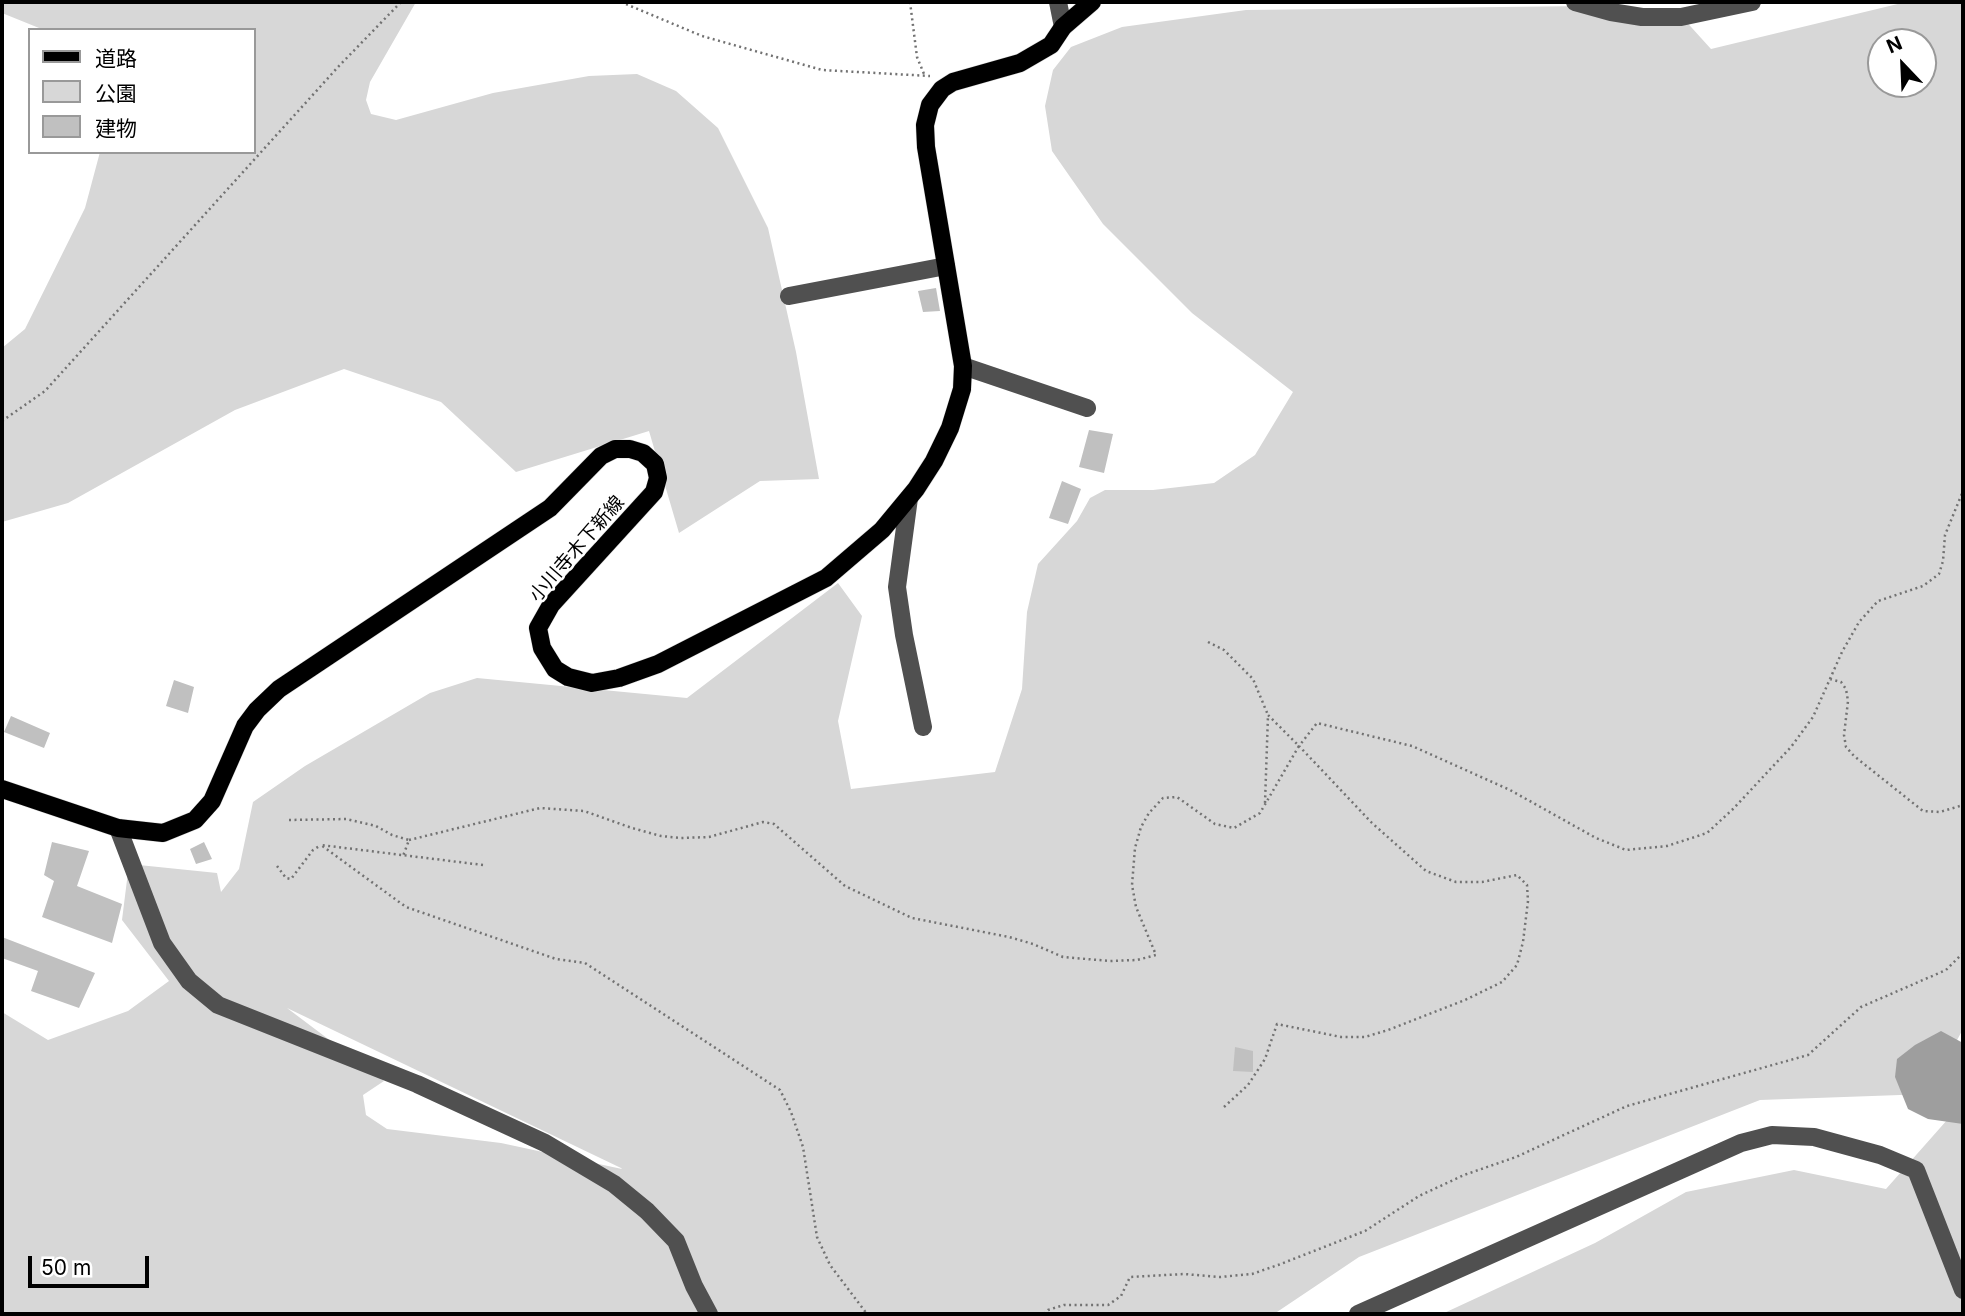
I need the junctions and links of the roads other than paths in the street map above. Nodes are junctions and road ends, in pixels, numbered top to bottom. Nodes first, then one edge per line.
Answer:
1 (1058, 2) edge
2 (1092, 2) edge
3 (1575, 2) edge
4 (1752, 2) edge
5 (1063, 27) junction
6 (946, 266) junction
7 (789, 296) dead end
8 (964, 366) junction
9 (1087, 408) dead end
10 (909, 498) junction
11 (923, 727) dead end
12 (2, 789) edge
13 (118, 828) junction
14 (1963, 1290) edge
15 (709, 1314) edge
16 (1358, 1314) edge

1 - 5 street
2 - 5 main road
3 - 4 street
5 - 6 main road, 小川寺木下新線
6 - 7 street
6 - 8 main road, 小川寺木下新線
8 - 9 street
8 - 10 main road, 小川寺木下新線
10 - 11 street
10 - 13 main road, 小川寺木下新線
12 - 13 main road, 小川寺木下新線
13 - 15 street
14 - 16 street

